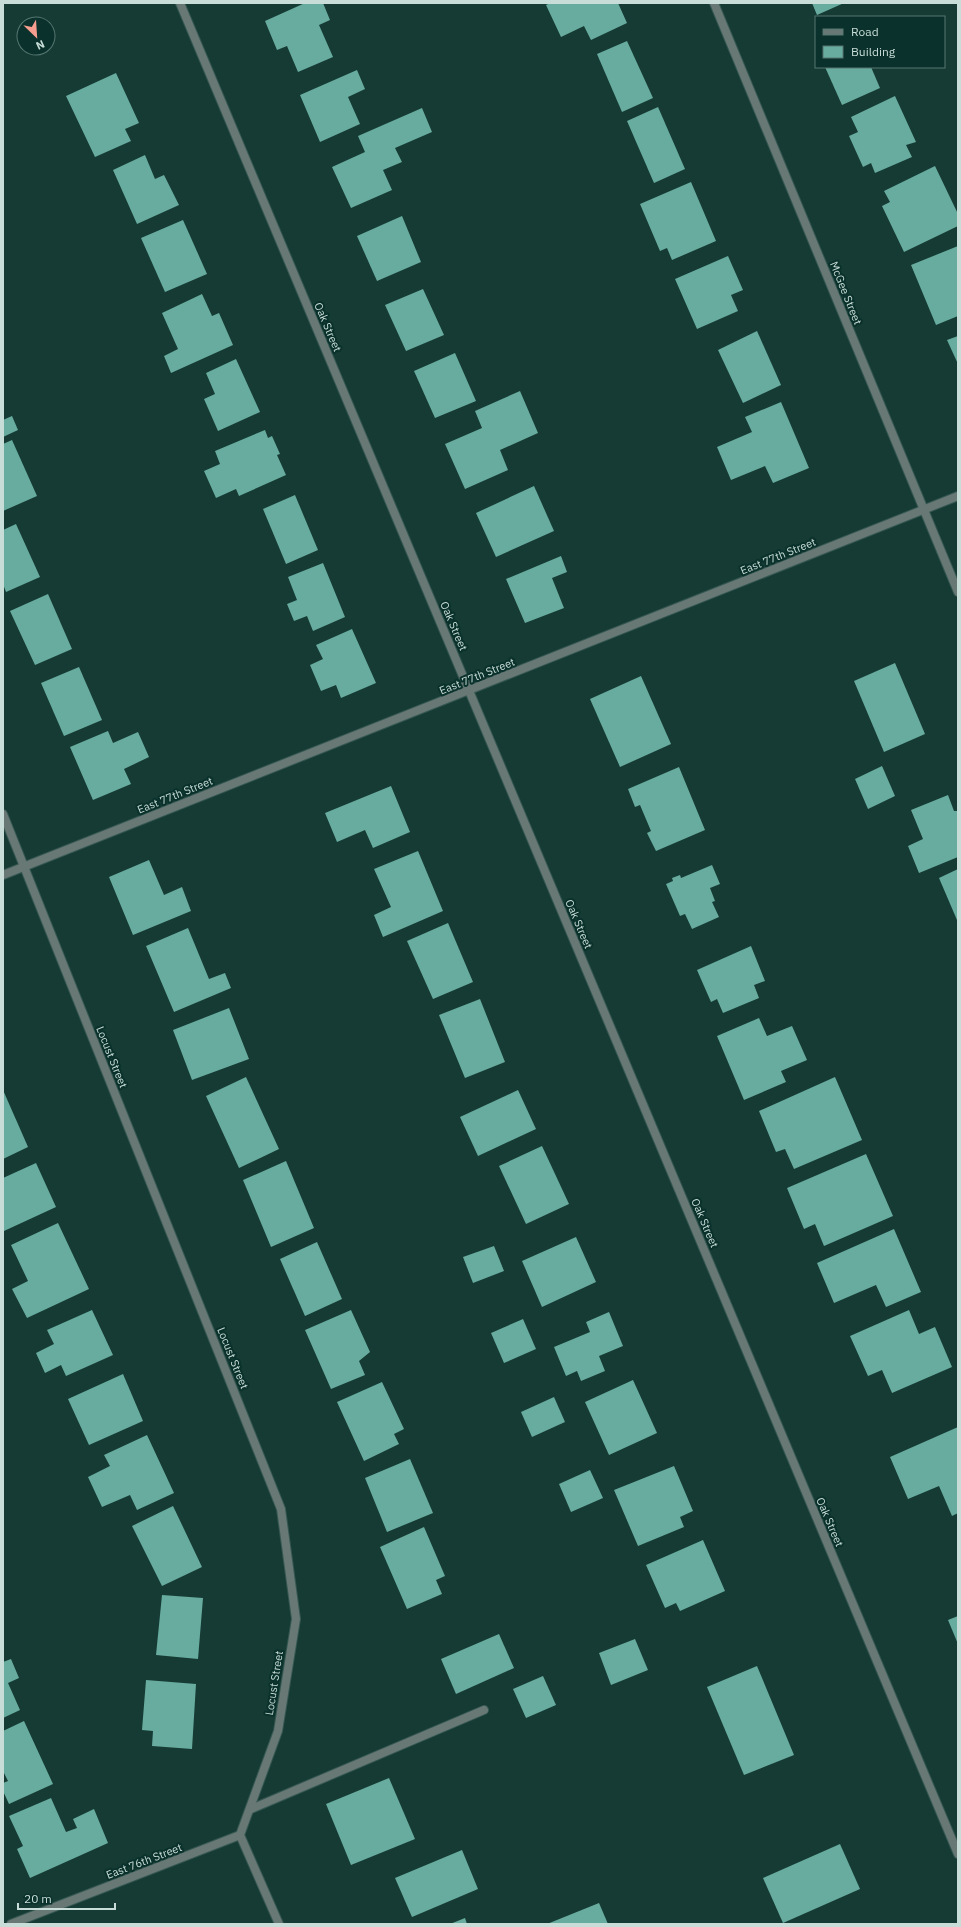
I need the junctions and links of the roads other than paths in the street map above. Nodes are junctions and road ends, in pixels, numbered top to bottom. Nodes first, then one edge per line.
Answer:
1 (180, 3) edge
2 (714, 3) edge
3 (958, 496) edge
4 (924, 510) junction
5 (958, 592) edge
6 (469, 691) junction
7 (3, 814) edge
8 (24, 866) junction
9 (3, 875) edge
10 (484, 1710) dead end
11 (251, 1809) junction
12 (240, 1835) junction
13 (958, 1854) edge
14 (11, 1924) edge
15 (279, 1924) edge

1 - 6 street, Oak Street
2 - 4 street, McGee Street
3 - 4 street, East 77th Street
4 - 5 street, McGee Street
4 - 6 street, East 77th Street
6 - 8 street, East 77th Street
6 - 13 street, Oak Street
7 - 8 street, Locust Street
8 - 9 street, East 77th Street
8 - 11 street, Locust Street
10 - 11 street
11 - 12 street, Locust Street
12 - 14 street, East 76th Street
12 - 15 street

